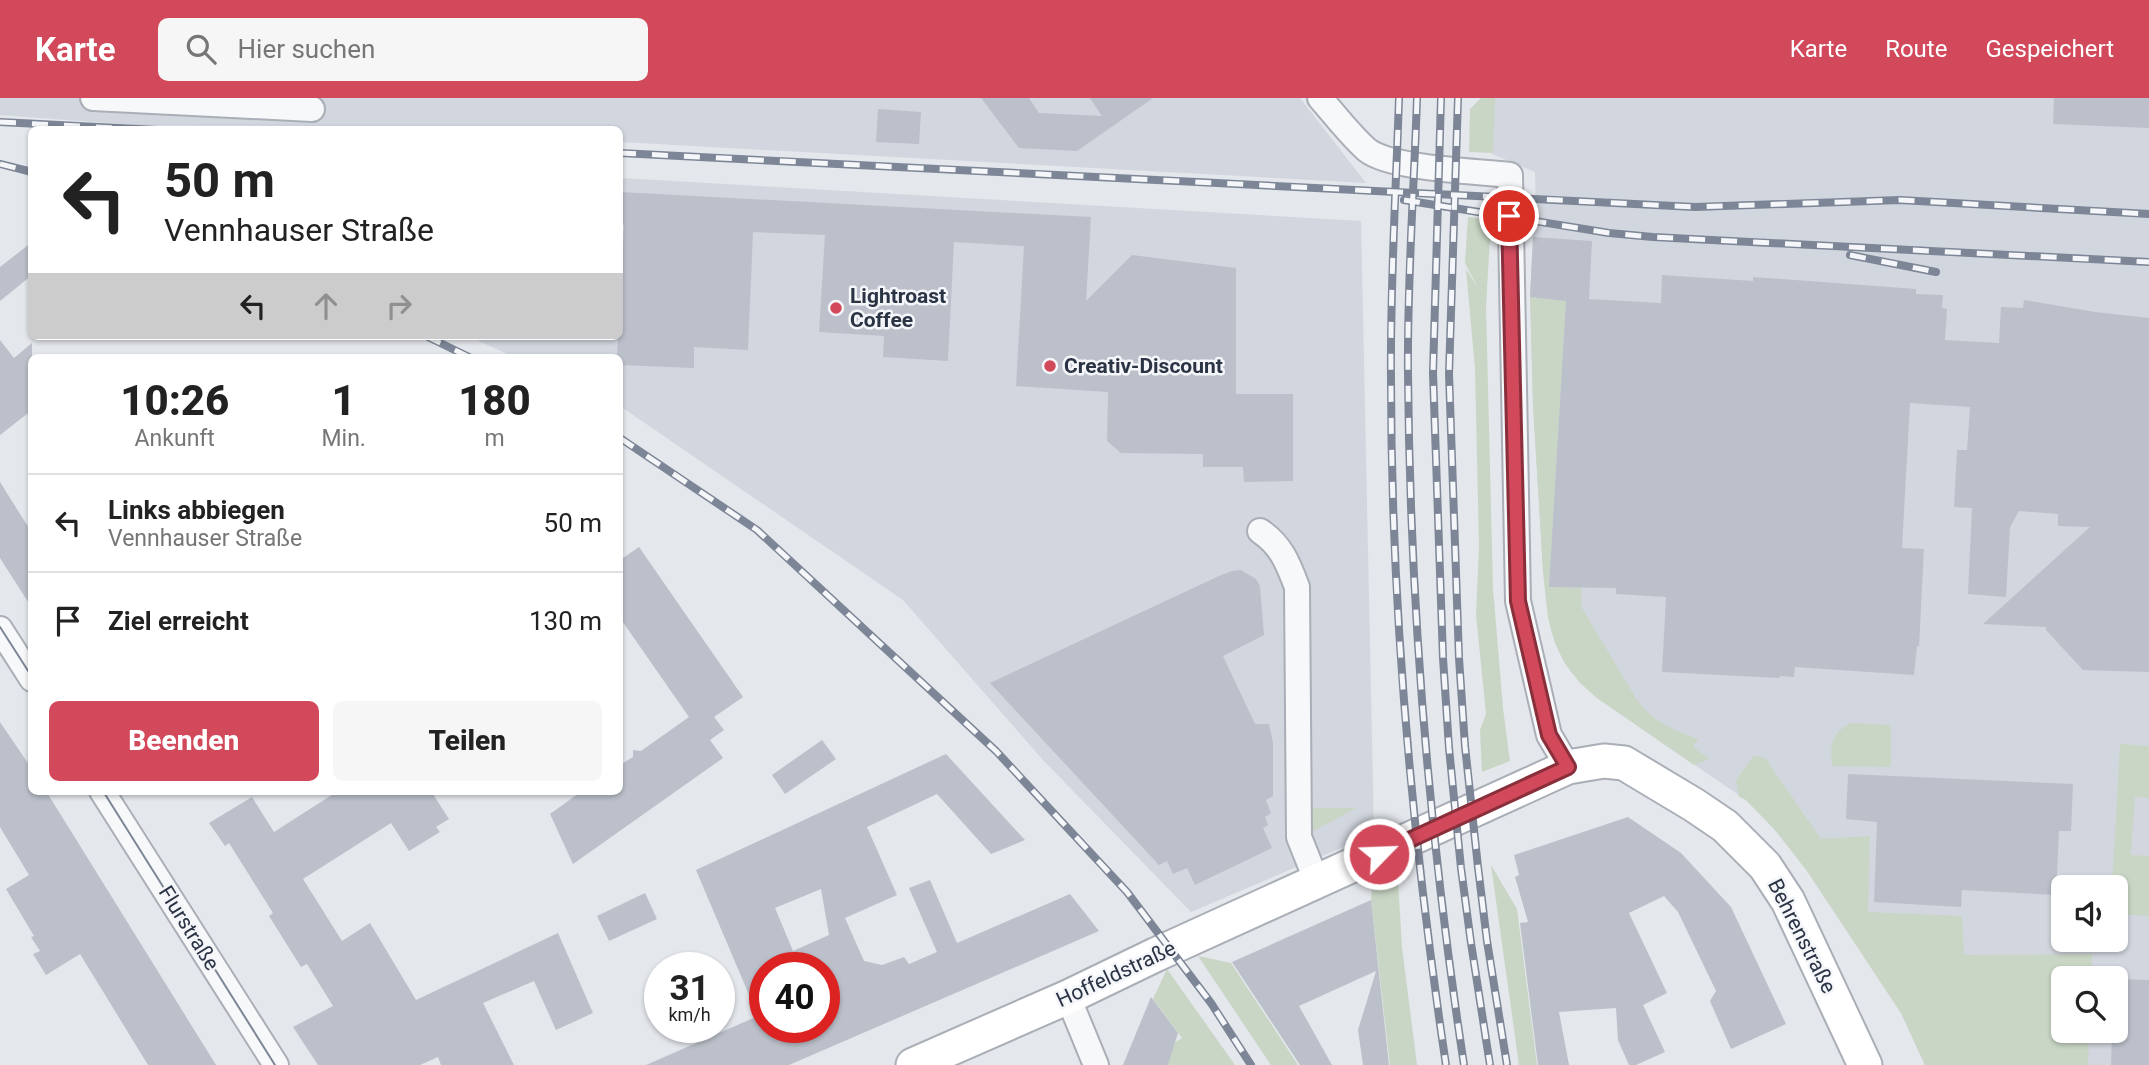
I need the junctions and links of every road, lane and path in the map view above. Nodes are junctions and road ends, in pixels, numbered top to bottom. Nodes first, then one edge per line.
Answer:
1 (93, 98) edge
2 (1320, 98) edge
3 (312, 109) dead end
4 (1260, 531) dead end
5 (0, 629) edge
6 (28, 673) edge
7 (1568, 767) junction
8 (105, 795) edge
9 (1317, 882) junction
10 (1068, 997) junction
11 (276, 1065) edge
12 (913, 1065) edge
13 (1096, 1065) edge
14 (1865, 1065) edge

1 - 3 street
2 - 7 street
4 - 9 street
5 - 6 street
7 - 9 street, Hoffeldstraße
7 - 14 street, Behrenstraße
8 - 11 street, Flurstraße
9 - 10 street, Hoffeldstraße
10 - 12 street, Hoffeldstraße
10 - 13 street

